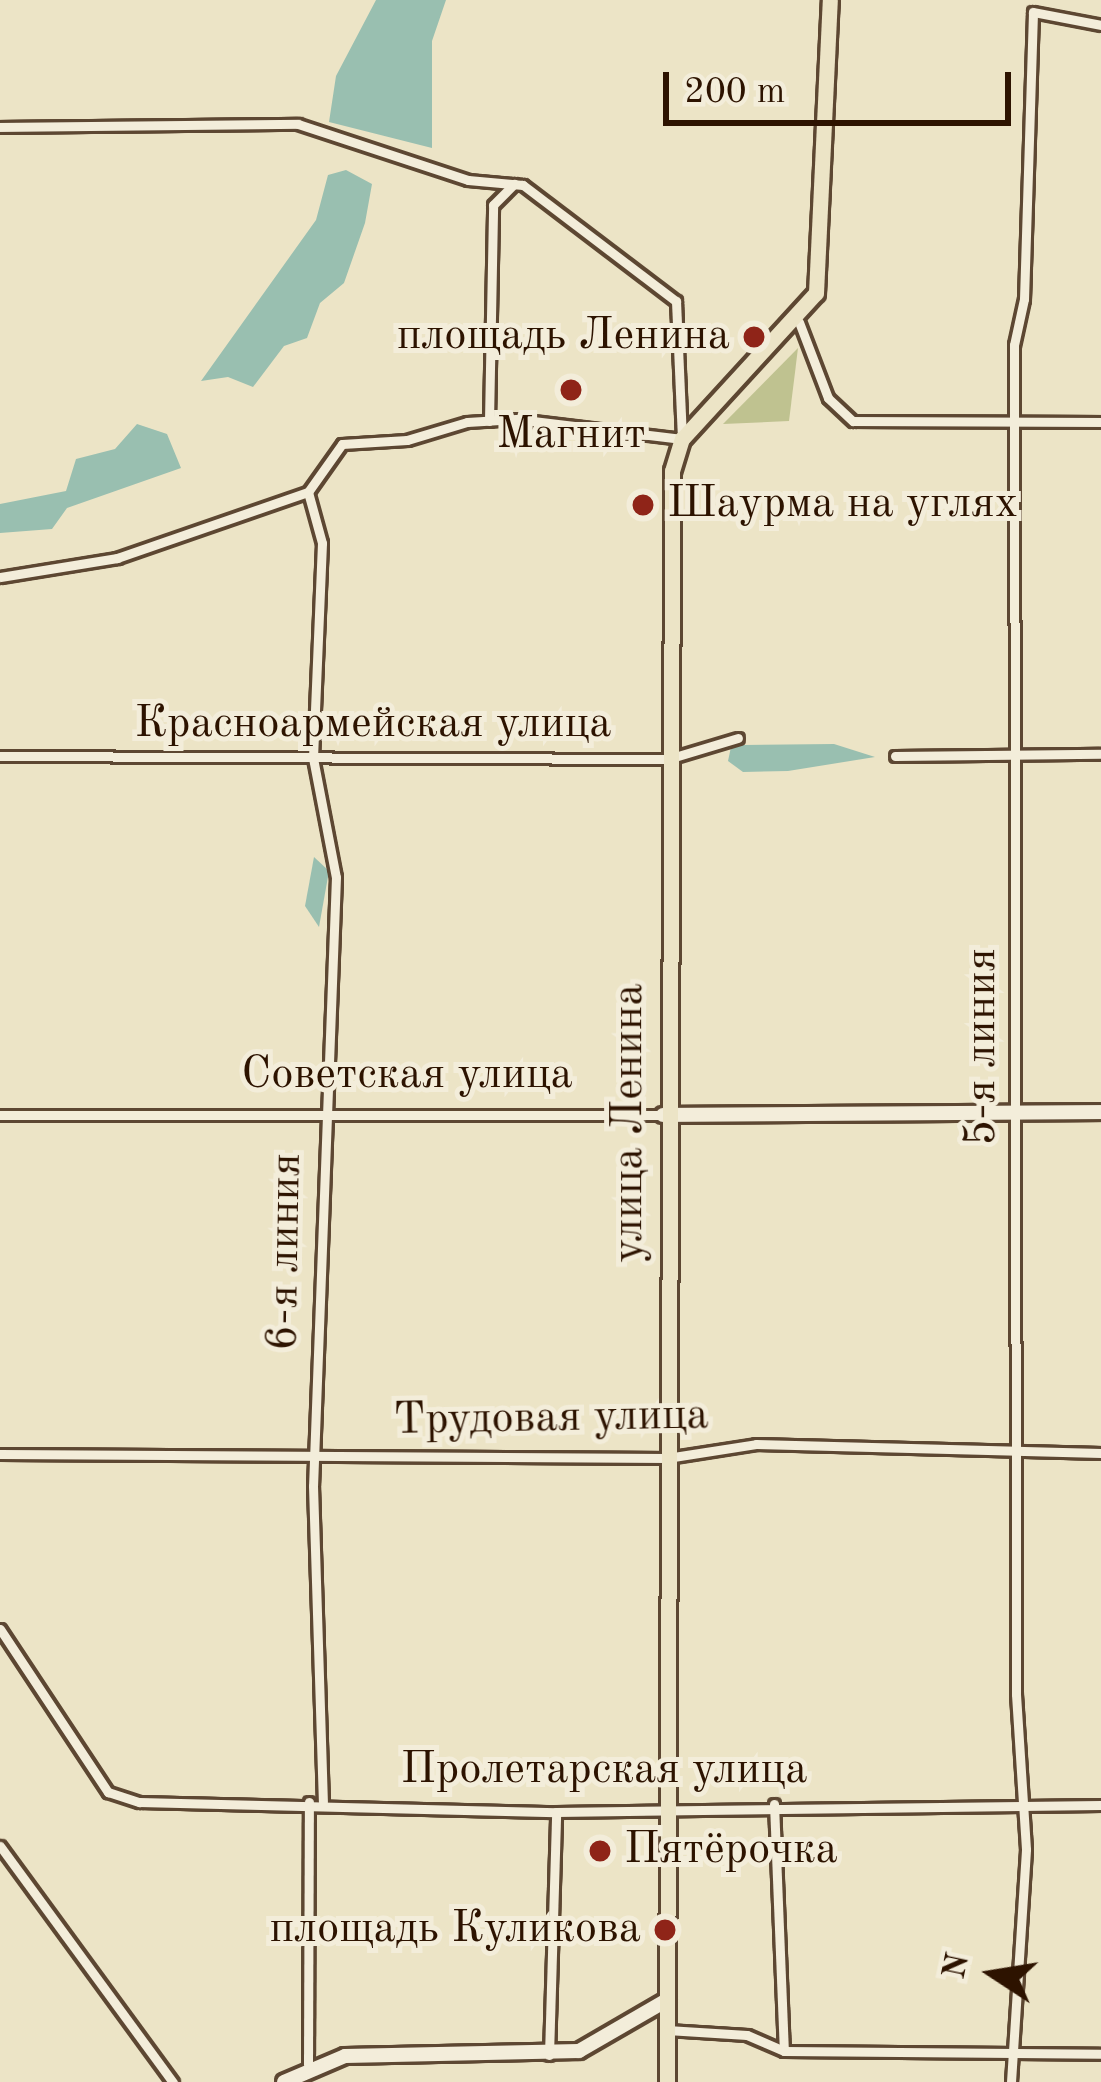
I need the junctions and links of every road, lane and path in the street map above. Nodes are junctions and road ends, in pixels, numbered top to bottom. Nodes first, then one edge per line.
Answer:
1 (830, 0) edge
2 (1101, 25) edge
3 (0, 127) edge
4 (514, 184) junction
5 (799, 322) junction
6 (489, 422) junction
7 (1101, 422) edge
8 (1013, 424) junction
9 (682, 439) junction
10 (308, 492) junction
11 (0, 577) edge
12 (738, 738) dead end
13 (1017, 754) junction
14 (1101, 754) edge
15 (0, 756) edge
16 (895, 756) dead end
17 (313, 758) junction
18 (668, 759) junction
19 (321, 1111) junction
20 (1015, 1112) junction
21 (1101, 1112) edge
22 (0, 1114) edge
23 (663, 1115) junction
24 (317, 1452) junction
25 (1101, 1453) edge
26 (0, 1454) edge
27 (1021, 1454) junction
28 (667, 1458) junction
29 (0, 1629) edge
30 (309, 1802) junction
31 (322, 1802) junction
32 (775, 1804) junction
33 (1101, 1805) edge
34 (1026, 1806) junction
35 (666, 1809) junction
36 (556, 1812) junction
37 (0, 1846) edge
38 (667, 2000) junction
39 (667, 2030) junction
40 (784, 2051) junction
41 (1011, 2054) junction
42 (1101, 2054) edge
43 (549, 2055) junction
44 (308, 2064) junction
45 (172, 2082) edge
46 (284, 2082) edge
47 (667, 2082) edge
48 (1011, 2082) edge

1 - 5 main road
2 - 8 street, 5-я линия
3 - 4 street
4 - 6 street
4 - 9 street
5 - 8 street
5 - 9 main road
6 - 9 street
6 - 10 street
7 - 8 street
8 - 13 street, 5-я линия
9 - 18 main road, улица Ленина
10 - 11 street
10 - 17 street, 6-я линия
12 - 18 street, Красноармейская улица
13 - 14 street
13 - 16 street
13 - 20 street, 5-я линия
15 - 17 street, Красноармейская улица
17 - 18 street, Красноармейская улица
17 - 19 street, 6-я линия
18 - 23 main road, улица Ленина
19 - 22 street, Советская улица
19 - 23 street, Советская улица
19 - 24 street, 6-я линия
20 - 21 main road, Советская улица
20 - 23 main road, Советская улица
20 - 27 street, 5-я линия
23 - 28 main road, улица Ленина
24 - 26 street, Трудовая улица
24 - 28 street, Трудовая улица
24 - 31 street, 6-я линия
25 - 27 street, Трудовая улица
27 - 28 street, Трудовая улица
27 - 34 street, 5-я линия
28 - 35 main road, улица Ленина
29 - 30 street, Пролетарская улица
30 - 31 street, Пролетарская улица
30 - 44 street
31 - 36 street, Пролетарская улица
32 - 34 street, Пролетарская улица
32 - 35 street, Пролетарская улица
32 - 40 street
33 - 34 street, Пролетарская улица
34 - 41 street, 5-я линия
35 - 36 street, Пролетарская улица
35 - 38 main road
36 - 43 street
37 - 45 street
38 - 39 main road
38 - 43 main road
39 - 40 street
39 - 47 main road
40 - 41 street
41 - 42 street
41 - 48 street, 5-я линия
43 - 44 main road
44 - 46 main road

